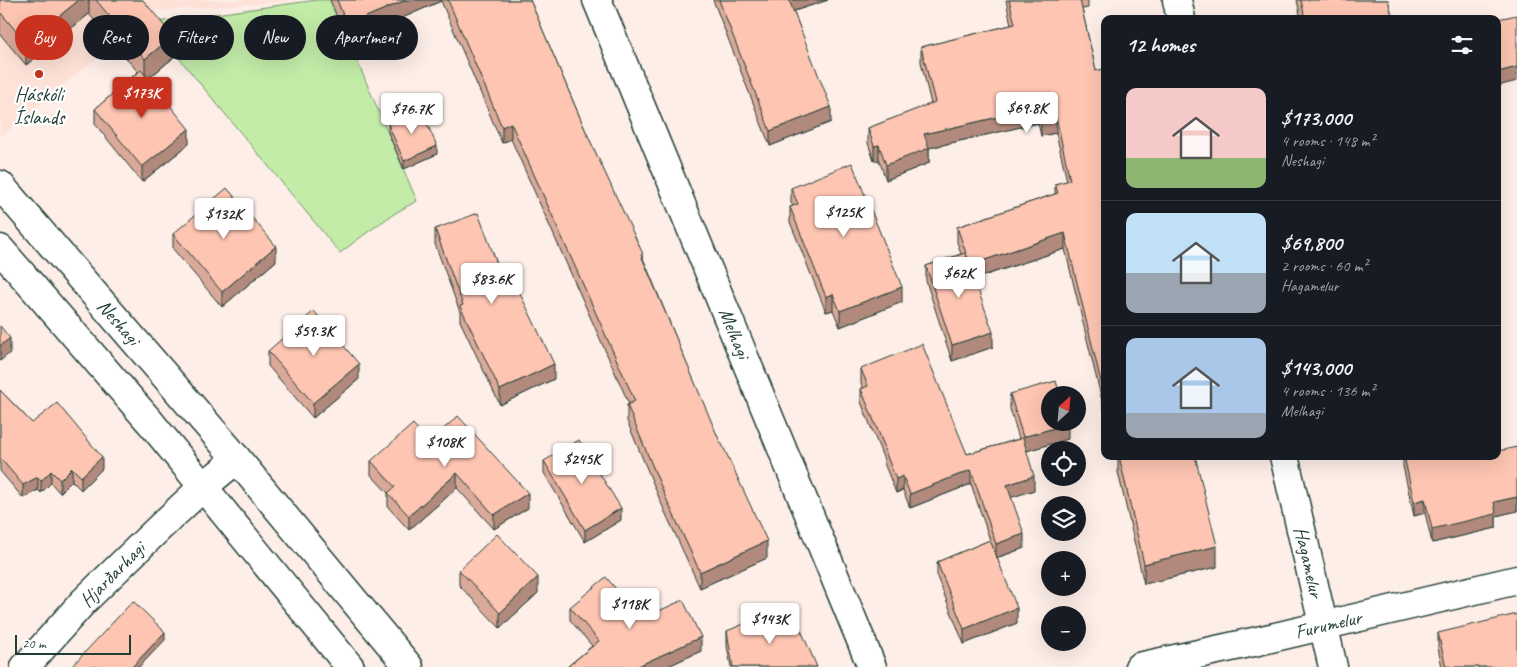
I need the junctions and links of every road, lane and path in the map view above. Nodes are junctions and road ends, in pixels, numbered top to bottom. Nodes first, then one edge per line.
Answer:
1 (597, 0) edge
2 (1177, 0) edge
3 (1180, 15) edge
4 (0, 186) edge
5 (0, 249) edge
6 (237, 459) junction
7 (1285, 460) edge
8 (204, 486) junction
9 (1517, 580) edge
10 (1324, 625) junction
11 (25, 667) edge
12 (350, 667) edge
13 (409, 667) edge
14 (872, 667) edge
15 (1139, 667) edge
16 (1333, 667) edge

1 - 14 street, Melhagi
2 - 3 street
4 - 6 street, Neshagi
5 - 8 street, Neshagi
6 - 8 street
6 - 13 street, Neshagi
7 - 10 street, Hagamelur
8 - 11 street, Hjarðarhagi
8 - 12 street, Neshagi
9 - 10 street, Furumelur
10 - 15 street, Furumelur
10 - 16 street, Hagamelur

